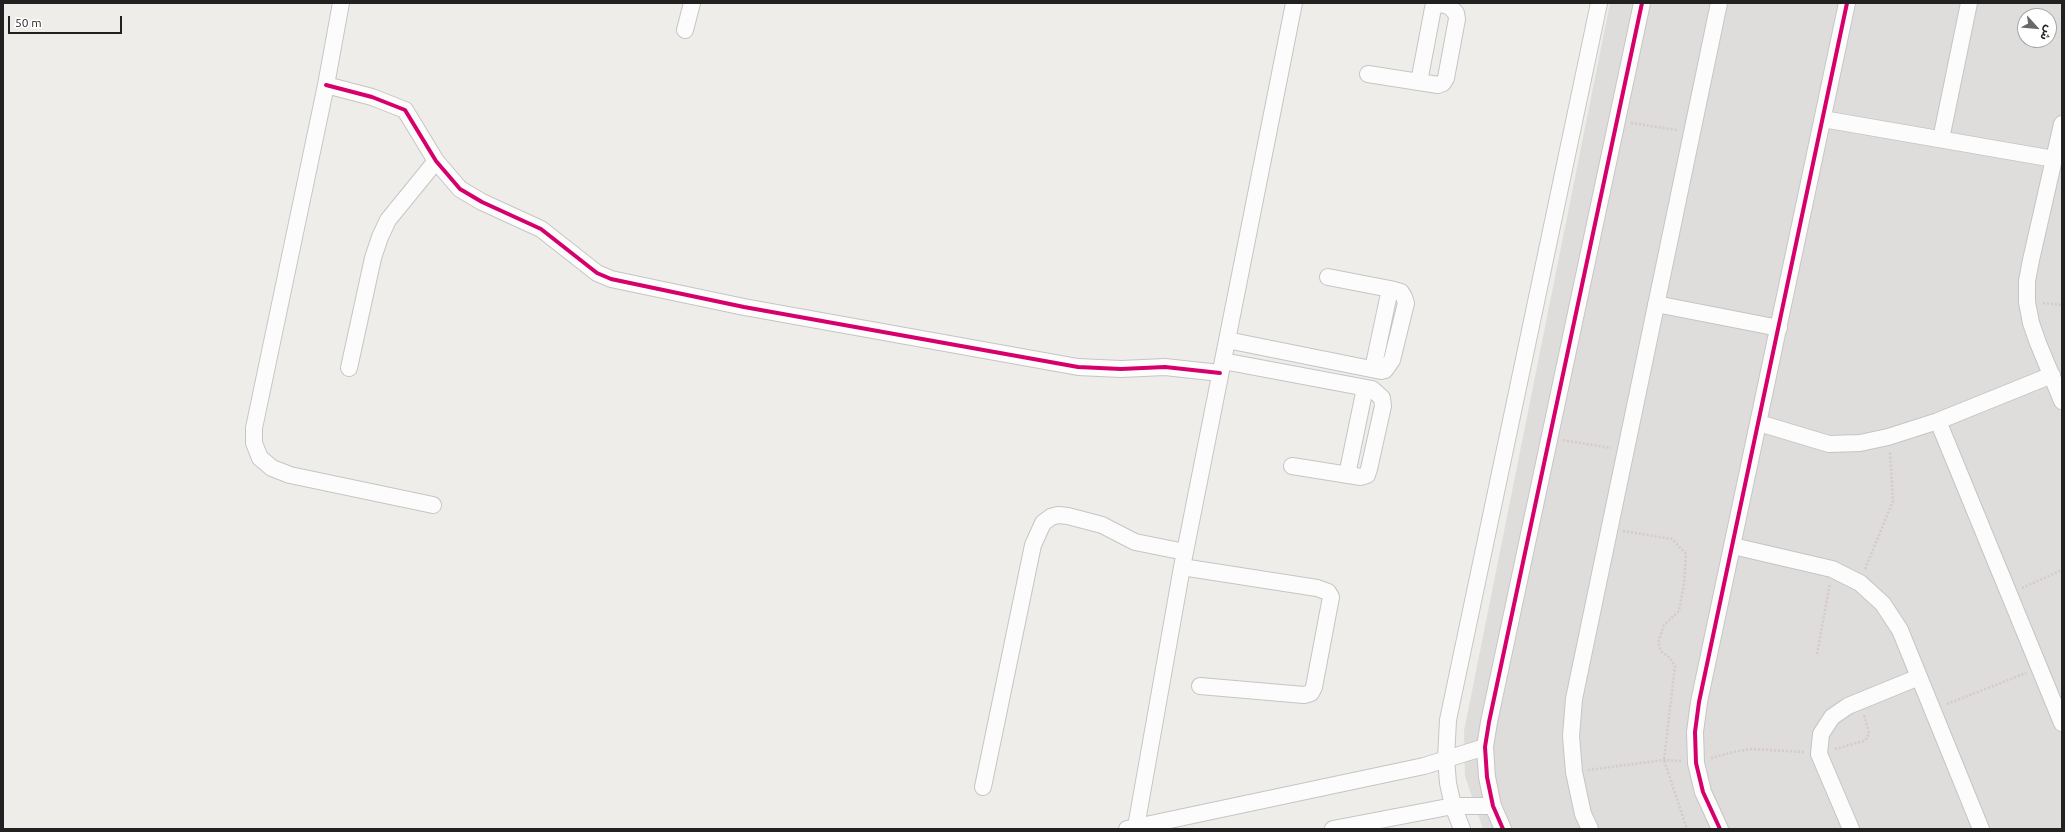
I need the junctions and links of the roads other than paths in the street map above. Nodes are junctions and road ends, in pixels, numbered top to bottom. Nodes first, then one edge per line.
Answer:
1 (341, 3) edge
2 (692, 3) edge
3 (1294, 3) edge
4 (1434, 3) edge
5 (1599, 3) edge
6 (1642, 3) edge
7 (1719, 3) edge
8 (1847, 3) edge
9 (1969, 3) edge
10 (685, 30) dead end
11 (1368, 74) dead end
12 (1419, 82) junction
13 (326, 84) junction
14 (1823, 119) junction
15 (2062, 124) edge
16 (1941, 139) junction
17 (2054, 159) junction
18 (436, 161) junction
19 (1328, 276) dead end
20 (1656, 304) junction
21 (1780, 328) junction
22 (1227, 340) junction
23 (1222, 367) junction
24 (350, 368) dead end
25 (2052, 375) junction
26 (2062, 400) edge
27 (1938, 421) junction
28 (1759, 423) junction
29 (1292, 466) dead end
30 (433, 505) dead end
31 (1732, 546) junction
32 (1184, 559) junction
33 (1919, 677) junction
34 (1200, 686) dead end
35 (2062, 723) edge
36 (1485, 747) junction
37 (1446, 759) junction
38 (983, 787) dead end
39 (1453, 806) junction
40 (1494, 806) junction
41 (1133, 828) edge
42 (1333, 829) edge
43 (1462, 829) edge
44 (1503, 829) edge
45 (1590, 829) edge
46 (1720, 829) edge
47 (1851, 829) edge
48 (1981, 829) edge

1 - 13 street
2 - 10 street
3 - 22 street
4 - 12 street
4 - 12 street
5 - 37 street
6 - 36 street
7 - 20 street
8 - 14 street
9 - 16 street
11 - 12 street
13 - 18 street
13 - 30 street
14 - 16 street
14 - 21 street
15 - 17 street
16 - 17 street
17 - 25 street
18 - 23 street
18 - 24 street
19 - 22 street
20 - 21 street
20 - 45 street
21 - 28 street
22 - 23 street
23 - 29 street
23 - 32 street
25 - 26 street
25 - 27 street
27 - 28 street
27 - 35 street
28 - 31 street
31 - 33 street
31 - 46 street
32 - 34 street
32 - 38 street
32 - 41 street
33 - 47 street
33 - 48 street
36 - 37 street
36 - 40 street
37 - 39 street
37 - 41 street
39 - 40 street
39 - 42 street
39 - 43 street
40 - 44 street

